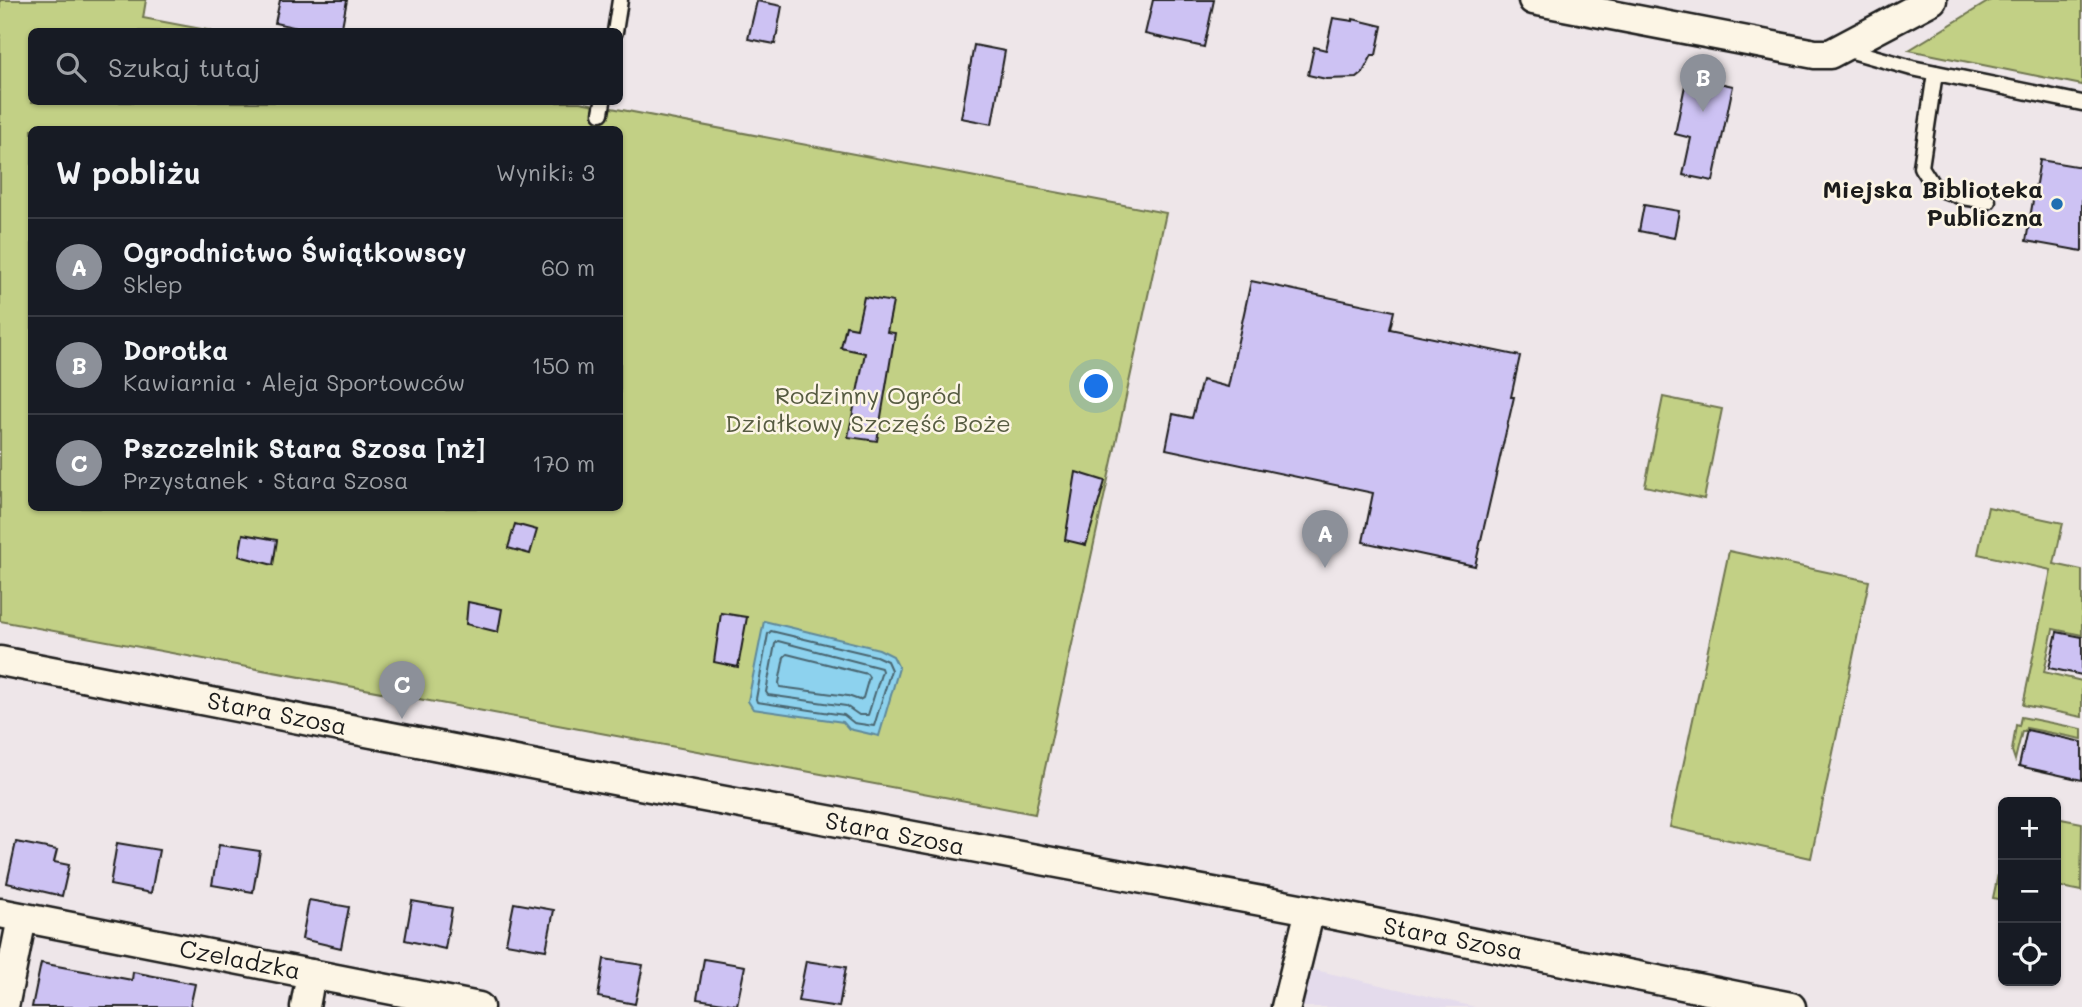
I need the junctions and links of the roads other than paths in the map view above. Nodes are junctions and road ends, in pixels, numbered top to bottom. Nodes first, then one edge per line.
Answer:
1 (620, 0) edge
2 (1533, 0) edge
3 (1932, 0) edge
4 (616, 28) edge
5 (1844, 49) junction
6 (1935, 73) junction
7 (2082, 103) edge
8 (1988, 201) dead end
9 (0, 661) edge
10 (1310, 911) junction
11 (11, 916) edge
12 (311, 974) junction
13 (4, 1007) edge
14 (305, 1007) edge
15 (479, 1007) edge
16 (1286, 1007) edge
17 (1791, 1007) edge

1 - 4 lane
2 - 5 street
3 - 5 street
5 - 6 lane
6 - 7 lane
6 - 8 lane
9 - 10 street, Stara Szosa
10 - 16 street
10 - 17 street, Stara Szosa
11 - 12 street, Czeladzka
11 - 13 street
12 - 14 street
12 - 15 street, Czeladzka

